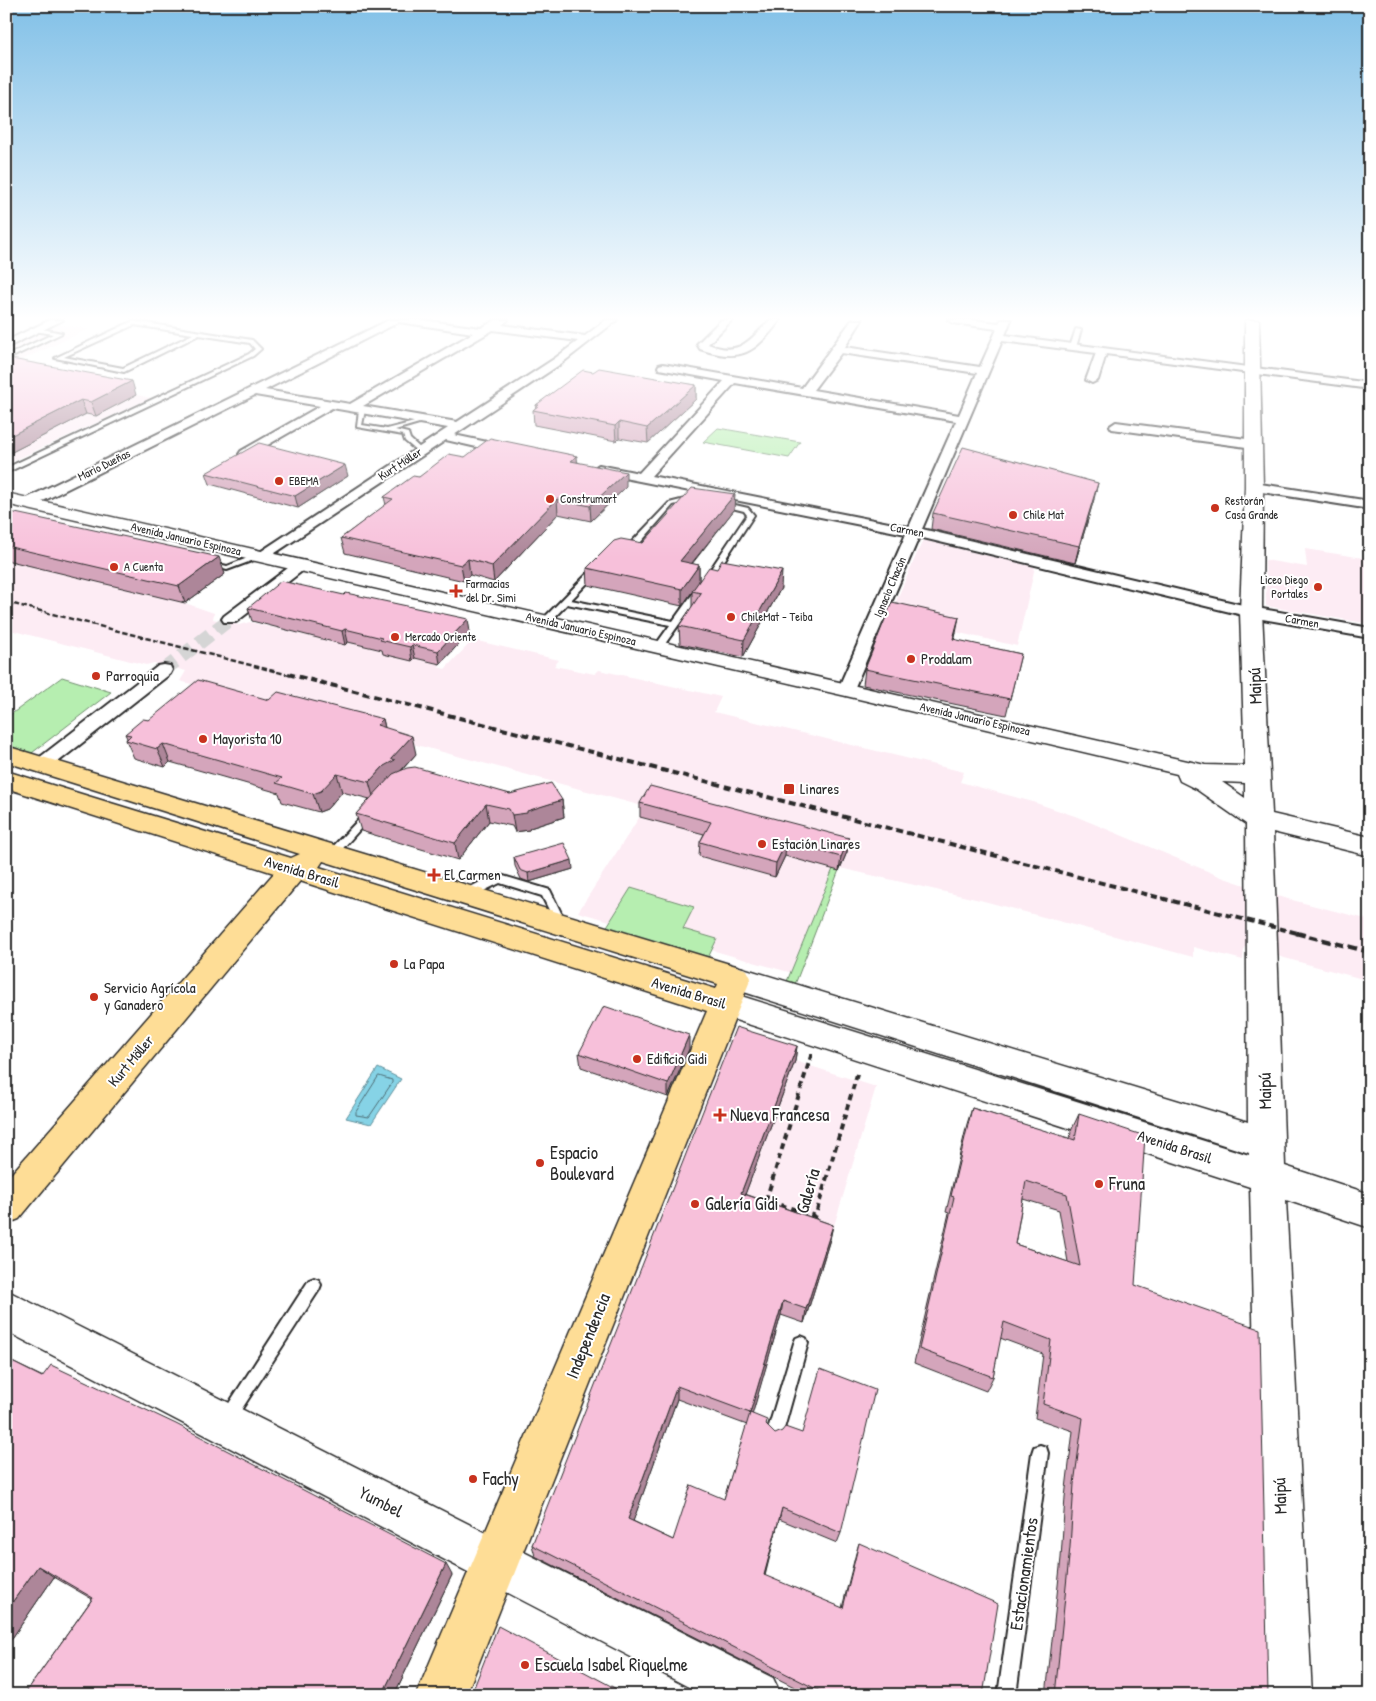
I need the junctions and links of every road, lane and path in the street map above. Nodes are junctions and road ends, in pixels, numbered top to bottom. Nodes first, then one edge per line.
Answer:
1 (157, 399) edge
2 (237, 399) edge
3 (304, 399) edge
4 (373, 399) edge
5 (497, 399) edge
6 (713, 399) edge
7 (848, 399) edge
8 (972, 399) edge
9 (1253, 399) edge
10 (331, 404) junction
11 (357, 409) junction
12 (963, 419) junction
13 (424, 420) junction
14 (458, 426) junction
15 (1116, 426) dead end
16 (386, 431) junction
17 (442, 436) junction
18 (1254, 444) junction
19 (497, 448) junction
20 (420, 451) junction
21 (516, 452) edge
22 (245, 454) edge
23 (584, 466) edge
24 (6, 471) edge
25 (642, 478) junction
26 (1254, 487) junction
27 (6, 498) edge
28 (701, 501) edge
29 (710, 502) edge
30 (28, 503) junction
31 (1366, 505) edge
32 (1370, 518) edge
33 (914, 532) junction
34 (618, 552) edge
35 (261, 556) junction
36 (604, 561) edge
37 (200, 562) edge
38 (300, 565) junction
39 (565, 601) junction
40 (1251, 612) junction
41 (230, 619) tunnel mouth
42 (546, 621) junction
43 (676, 624) junction
44 (1370, 633) edge
45 (659, 646) junction
46 (164, 670) tunnel mouth
47 (846, 689) junction
48 (6, 754) edge
49 (1155, 761) junction
50 (42, 765) junction
51 (1258, 773) junction
52 (6, 778) edge
53 (375, 807) edge
54 (1259, 820) junction
55 (1370, 847) edge
56 (336, 856) junction
57 (294, 869) junction
58 (730, 991) junction
59 (821, 1059) dead end
60 (857, 1063) junction
61 (1267, 1160) junction
62 (6, 1207) edge
63 (1370, 1211) edge
64 (815, 1216) junction
65 (813, 1224) edge
66 (314, 1285) dead end
67 (6, 1310) edge
68 (801, 1343) dead end
69 (225, 1422) junction
70 (774, 1436) edge
71 (1040, 1453) dead end
72 (495, 1561) junction
73 (441, 1695) edge
74 (756, 1695) edge
75 (1007, 1695) edge
76 (1287, 1695) edge

1 - 24 lane
2 - 30 street, Mario Dueñas
3 - 10 street
4 - 11 street
5 - 14 street, Kurt Möller
6 - 25 street
7 - 12 street
8 - 12 street, Ignacio Chacón
9 - 18 main road, Maipú
10 - 11 street
10 - 22 street
11 - 13 street
11 - 16 lane
12 - 33 street, Ignacio Chacón
13 - 14 street
13 - 16 lane
14 - 17 street, Kurt Möller
15 - 18 street
16 - 20 lane
17 - 19 street
17 - 20 street, Kurt Möller
18 - 26 main road, Maipú
19 - 20 street
19 - 21 street
20 - 35 street, Kurt Möller
23 - 25 street, Carmen
25 - 33 street, Carmen
26 - 31 street
26 - 40 main road, Maipú
27 - 30 main road, Avenida Januario Espinoza
28 - 34 lane
29 - 43 lane
30 - 35 main road, Avenida Januario Espinoza
31 - 32 street
33 - 40 street, Carmen
33 - 47 street, Ignacio Chacón
35 - 37 lane
35 - 38 main road, Avenida Januario Espinoza
36 - 39 lane
38 - 41 street
38 - 42 main road, Avenida Januario Espinoza
39 - 42 lane
39 - 43 lane
40 - 44 street, Carmen
40 - 51 main road, Maipú
42 - 45 main road, Avenida Januario Espinoza
43 - 45 lane
45 - 47 main road, Avenida Januario Espinoza
46 - 50 street
47 - 49 main road, Avenida Januario Espinoza
48 - 50 main road, Avenida Brasil
49 - 51 main road, Avenida Januario Espinoza
49 - 54 main road, Avenida Januario Espinoza
50 - 56 main road, Avenida Brasil
51 - 54 main road, Maipú
52 - 57 main road, Avenida Brasil
53 - 56 lane
54 - 55 main road
54 - 61 main road, Maipú
56 - 57 main road
56 - 58 main road, Avenida Brasil
57 - 58 main road, Avenida Brasil
57 - 62 main road, Kurt Möller
58 - 60 main road, Avenida Brasil
58 - 61 main road, Avenida Brasil
58 - 72 main road, Independencia
59 - 64 path
60 - 61 main road, Avenida Brasil
60 - 64 path, Galería
61 - 63 main road, Avenida Brasil
61 - 76 main road, Maipú
64 - 65 path, Galería
66 - 69 lane
67 - 69 main road, Yumbel
68 - 70 lane
69 - 72 main road, Yumbel
71 - 75 lane, Estacionamientos
72 - 73 main road, Independencia
72 - 74 main road, Yumbel

